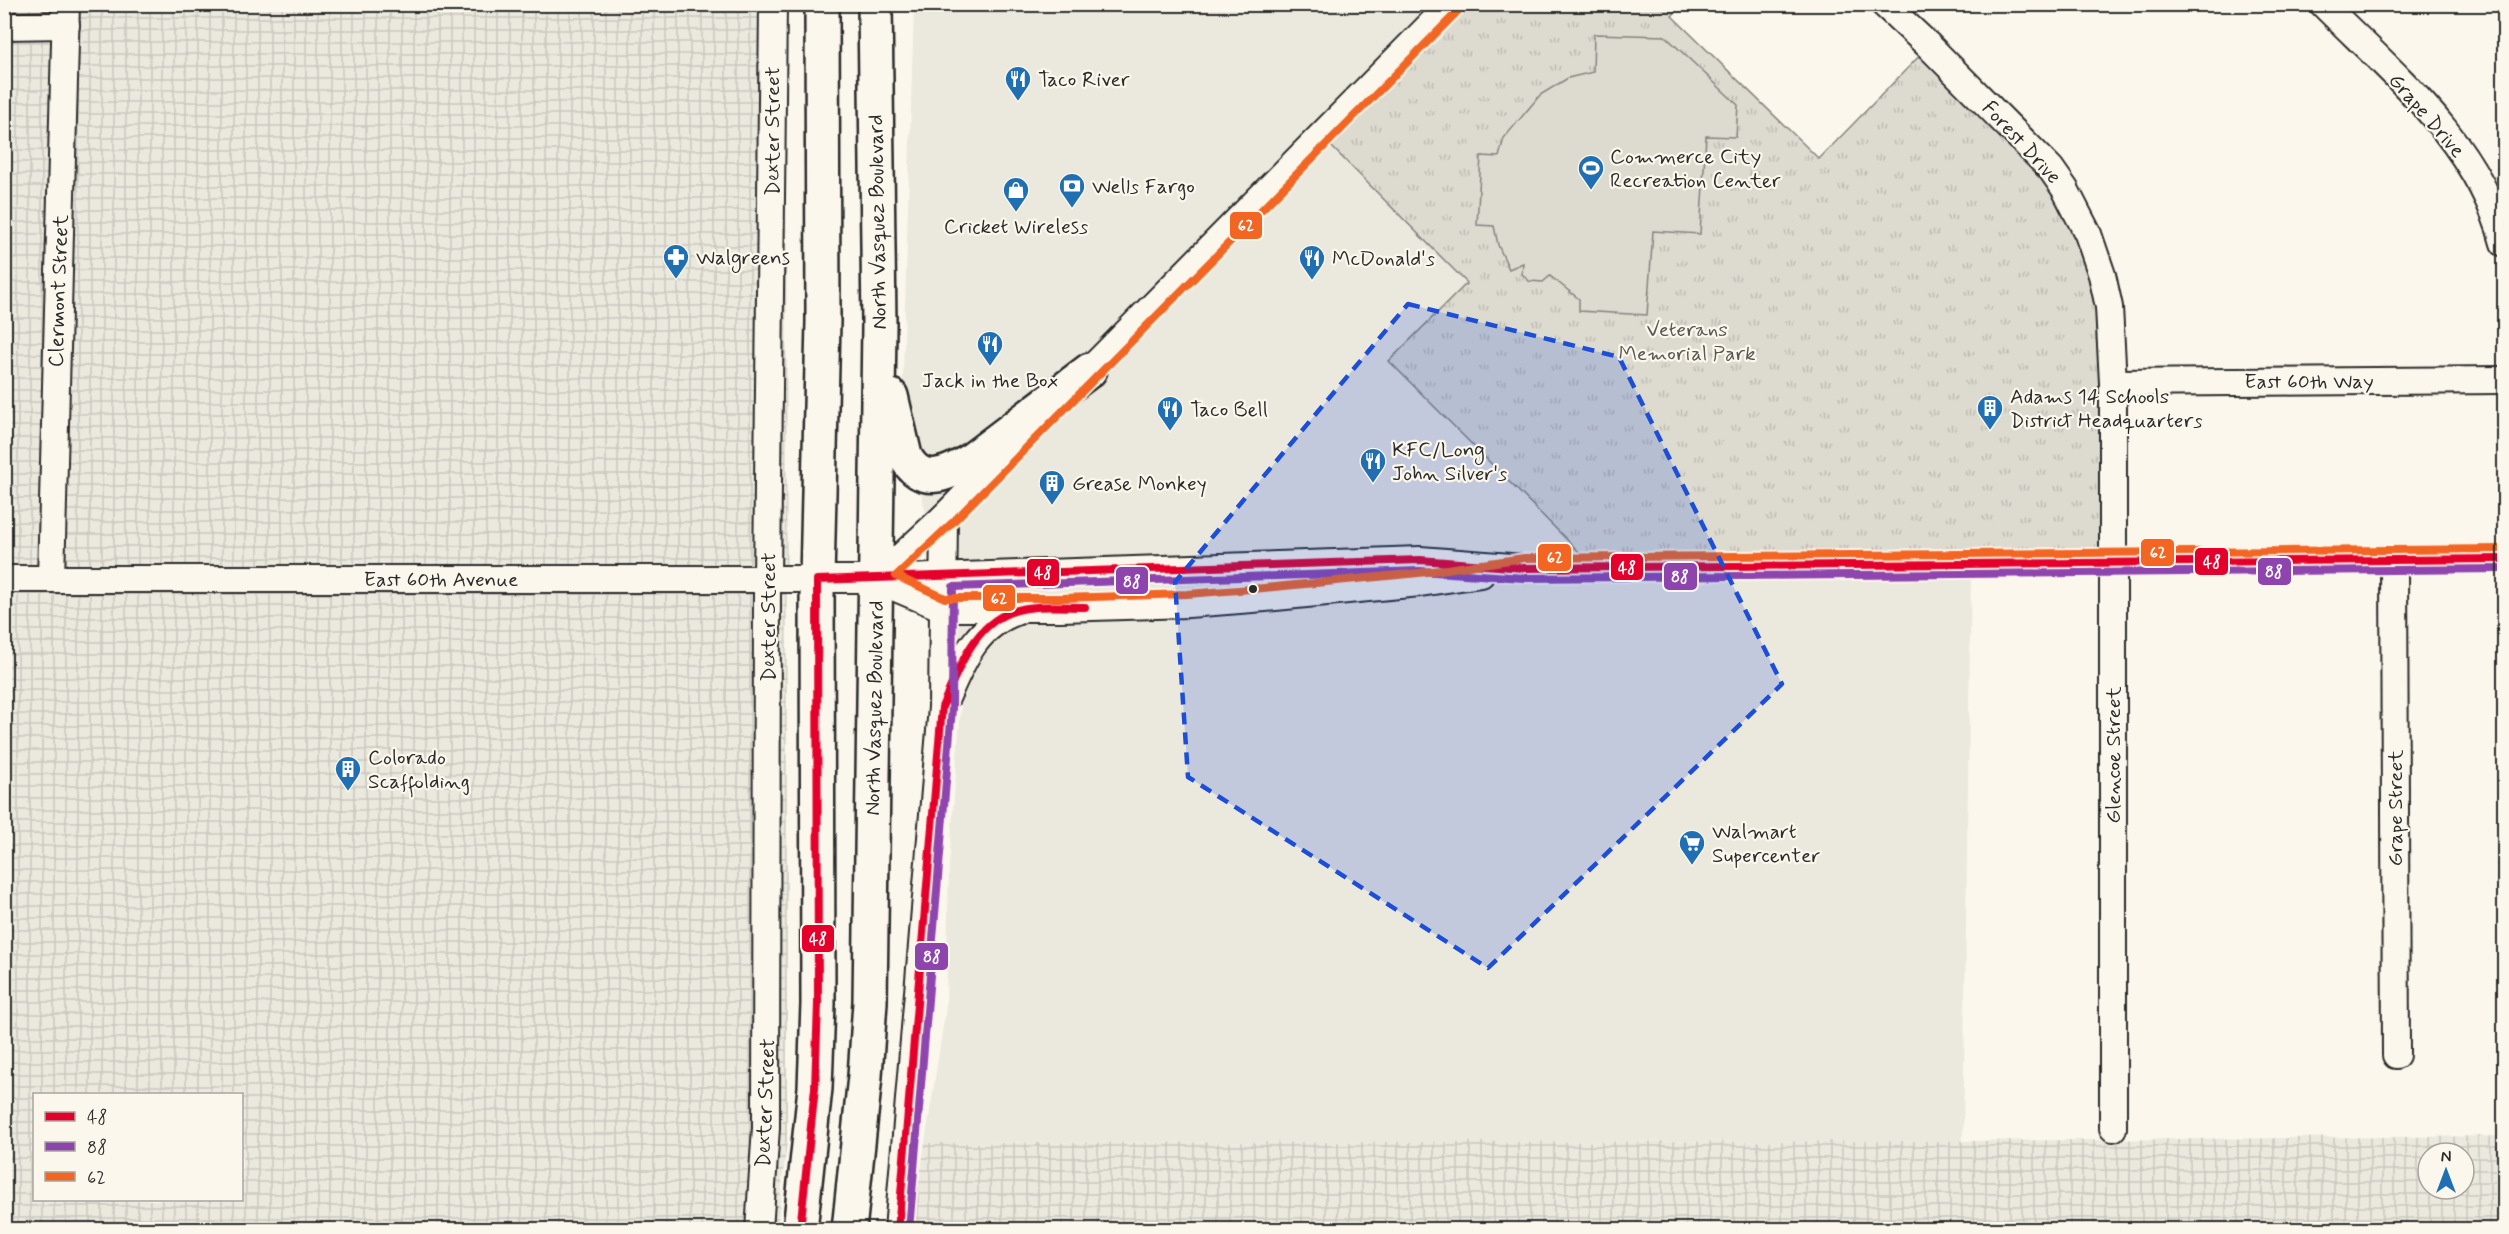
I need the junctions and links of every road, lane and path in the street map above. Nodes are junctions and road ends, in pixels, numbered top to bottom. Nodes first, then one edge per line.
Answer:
1 (773, 4) edge
2 (822, 4) edge
3 (875, 4) edge
4 (1451, 4) edge
5 (1884, 4) edge
6 (2324, 4) edge
7 (66, 15) edge
8 (4, 26) edge
9 (2505, 243) edge
10 (879, 325) junction
11 (1090, 370) junction
12 (2505, 380) edge
13 (2113, 383) junction
14 (944, 517) junction
15 (2505, 559) edge
16 (2394, 561) junction
17 (2114, 563) junction
18 (1524, 568) junction
19 (943, 577) junction
20 (51, 578) junction
21 (4, 579) edge
22 (877, 579) junction
23 (767, 580) junction
24 (817, 580) junction
25 (943, 608) junction
26 (1027, 608) junction
27 (942, 707) junction
28 (2396, 1055) dead end
29 (2113, 1128) dead end
30 (759, 1230) edge
31 (800, 1230) edge
32 (849, 1230) edge
33 (898, 1230) edge

1 - 23 street, Dexter Street
2 - 24 highway
3 - 10 highway, North Vasquez Boulevard
4 - 11 street
5 - 13 street, Forest Drive
6 - 9 street, Grape Drive
7 - 8 street
7 - 20 street, Clermont Street
10 - 11 highway
10 - 22 highway, North Vasquez Boulevard
11 - 14 street
12 - 13 street, East 60th Way
13 - 17 street, Glencoe Street
14 - 19 street
14 - 22 street
15 - 16 street, East 60th Avenue
16 - 17 street, East 60th Avenue
16 - 28 street, Grape Street
17 - 18 street, East 60th Avenue
17 - 29 street, Glencoe Street
18 - 19 street, East 60th Avenue
18 - 26 street, East 60th Avenue
19 - 22 street, East 60th Avenue
19 - 25 street
20 - 21 street, East 60th Avenue
20 - 23 street, East 60th Avenue
22 - 24 street, East 60th Avenue
22 - 25 street, East 60th Avenue
22 - 32 highway, North Vasquez Boulevard
23 - 24 street, East 60th Avenue
23 - 30 street, Dexter Street
24 - 31 highway
25 - 26 street, East 60th Avenue
25 - 27 street
26 - 27 street
27 - 33 street

